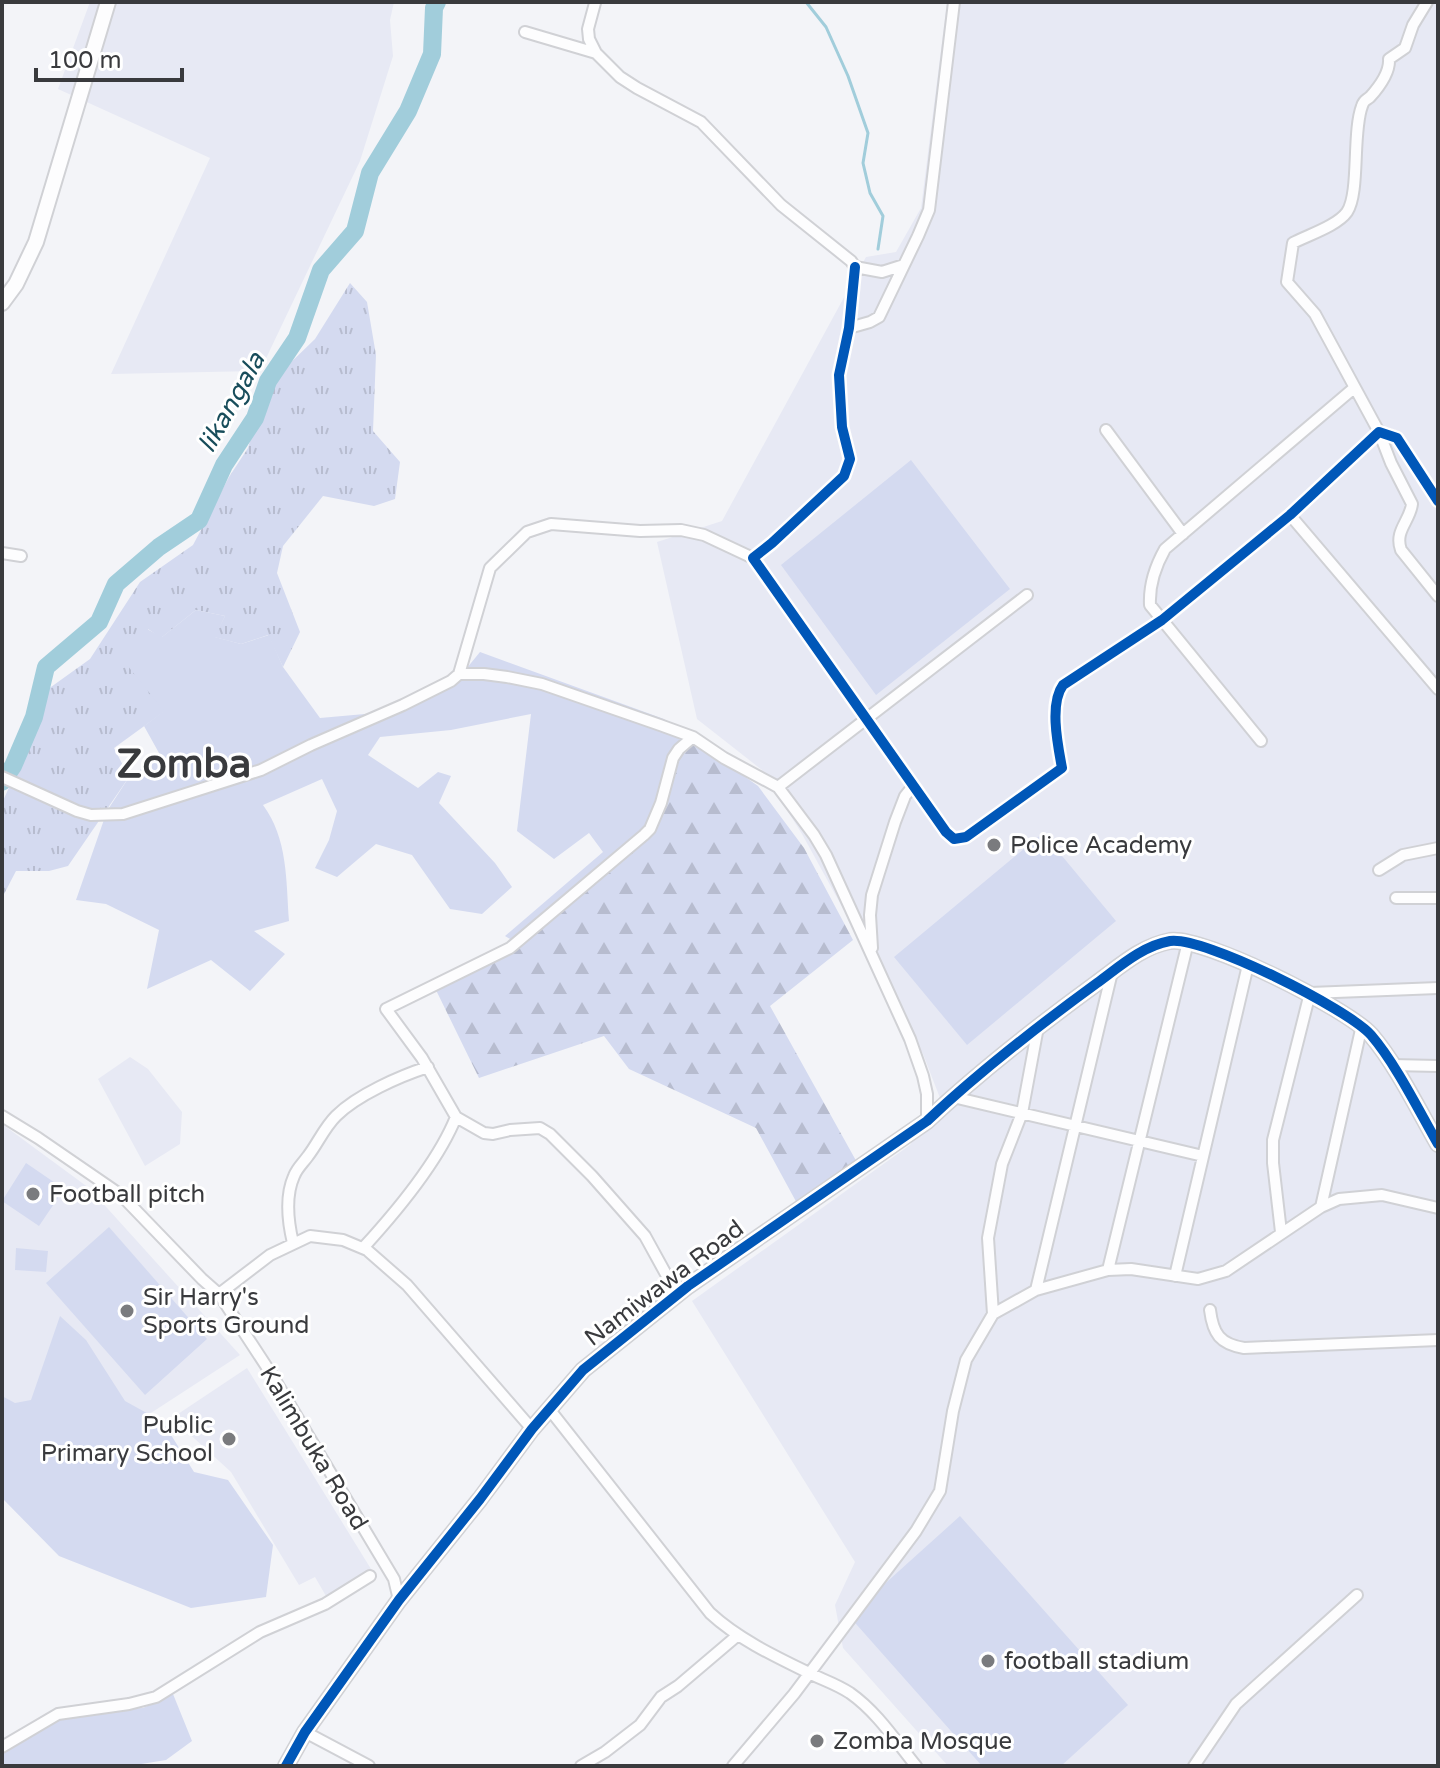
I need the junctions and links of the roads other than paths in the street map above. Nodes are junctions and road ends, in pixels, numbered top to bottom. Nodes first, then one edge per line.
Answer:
1 (108, 2) edge
2 (954, 2) edge
3 (1427, 2) edge
4 (595, 3) edge
5 (525, 32) dead end
6 (596, 53) junction
7 (904, 265) junction
8 (855, 267) junction
9 (2, 303) edge
10 (849, 328) junction
11 (1354, 388) junction
12 (1106, 430) dead end
13 (1379, 432) junction
14 (1438, 501) edge
15 (1290, 515) junction
16 (1183, 534) junction
17 (2, 553) edge
18 (21, 556) dead end
19 (753, 558) junction
20 (1027, 595) dead end
21 (1438, 596) edge
22 (1162, 620) junction
23 (459, 674) junction
24 (1438, 689) edge
25 (865, 720) junction
26 (693, 737) junction
27 (1261, 741) dead end
28 (2, 777) edge
29 (913, 786) junction
30 (778, 787) junction
31 (1438, 848) edge
32 (1379, 870) dead end
33 (1396, 898) dead end
34 (1438, 898) edge
35 (1188, 942) junction
36 (873, 958) junction
37 (1248, 965) junction
38 (1112, 972) junction
39 (1438, 988) edge
40 (1310, 993) junction
41 (1362, 1025) junction
42 (1038, 1027) junction
43 (1392, 1065) junction
44 (1438, 1066) edge
45 (428, 1067) junction
46 (953, 1097) junction
47 (1022, 1113) junction
48 (2, 1116) edge
49 (456, 1117) junction
50 (927, 1121) junction
51 (1075, 1126) junction
52 (1140, 1141) junction
53 (1438, 1144) edge
54 (1203, 1156) junction
55 (1321, 1207) junction
56 (1438, 1208) edge
57 (1281, 1232) junction
58 (293, 1243) junction
59 (363, 1248) junction
60 (1108, 1270) junction
61 (1175, 1276) junction
62 (1036, 1290) junction
63 (219, 1294) junction
64 (674, 1296) junction
65 (1210, 1310) dead end
66 (993, 1314) junction
67 (1438, 1340) edge
68 (550, 1410) junction
69 (532, 1429) junction
70 (370, 1576) dead end
71 (1357, 1595) dead end
72 (399, 1600) junction
73 (738, 1635) junction
74 (809, 1673) junction
75 (305, 1732) junction
76 (2, 1747) edge
77 (286, 1766) edge
78 (369, 1766) edge
79 (581, 1766) edge
80 (733, 1766) edge
81 (916, 1766) edge
82 (1194, 1766) edge

1 - 9 street
2 - 7 street
3 - 11 street
4 - 6 street
5 - 6 street
6 - 8 street
7 - 8 street
7 - 10 street
8 - 10 street
10 - 19 street
11 - 13 street
11 - 16 street
12 - 16 street
13 - 14 street
13 - 15 street
13 - 21 street
15 - 22 street
15 - 24 street
16 - 22 street
17 - 18 street
19 - 23 street
19 - 25 street
20 - 25 street
22 - 27 street
22 - 29 street
23 - 26 street
23 - 28 street
25 - 29 street
25 - 30 street
26 - 30 street
26 - 45 street
29 - 36 street
30 - 36 street
31 - 32 street
33 - 34 street
35 - 37 street
35 - 38 street, Namiwawa Road
35 - 52 street
36 - 50 street
37 - 40 street
37 - 54 street
38 - 42 street, Namiwawa Road
38 - 51 street
39 - 40 street
40 - 41 street
40 - 57 street
41 - 43 street
41 - 55 street
42 - 46 street, Namiwawa Road
42 - 47 street
43 - 44 street
43 - 53 street
45 - 49 street
45 - 58 street
46 - 47 street
46 - 50 street, Namiwawa Road
47 - 51 street
47 - 66 street
48 - 63 street, Kalimbuka Road
49 - 59 street
49 - 64 street
50 - 64 street, Namiwawa Road
51 - 52 street
51 - 62 street
52 - 54 street
52 - 60 street
54 - 61 street
55 - 56 street
55 - 57 street
57 - 61 street
58 - 59 street
58 - 63 street
59 - 69 street
60 - 61 street
60 - 62 street
62 - 66 street
63 - 72 street, Kalimbuka Road
64 - 68 street, Namiwawa Road
65 - 67 street
66 - 74 street
68 - 69 street, Namiwawa Road
68 - 73 street
69 - 72 street, Namiwawa Road
70 - 76 street
71 - 82 street
72 - 75 street, Namiwawa Road
73 - 74 street
73 - 79 street
74 - 80 street
74 - 81 street
75 - 77 street, Namiwawa Road
75 - 78 street

